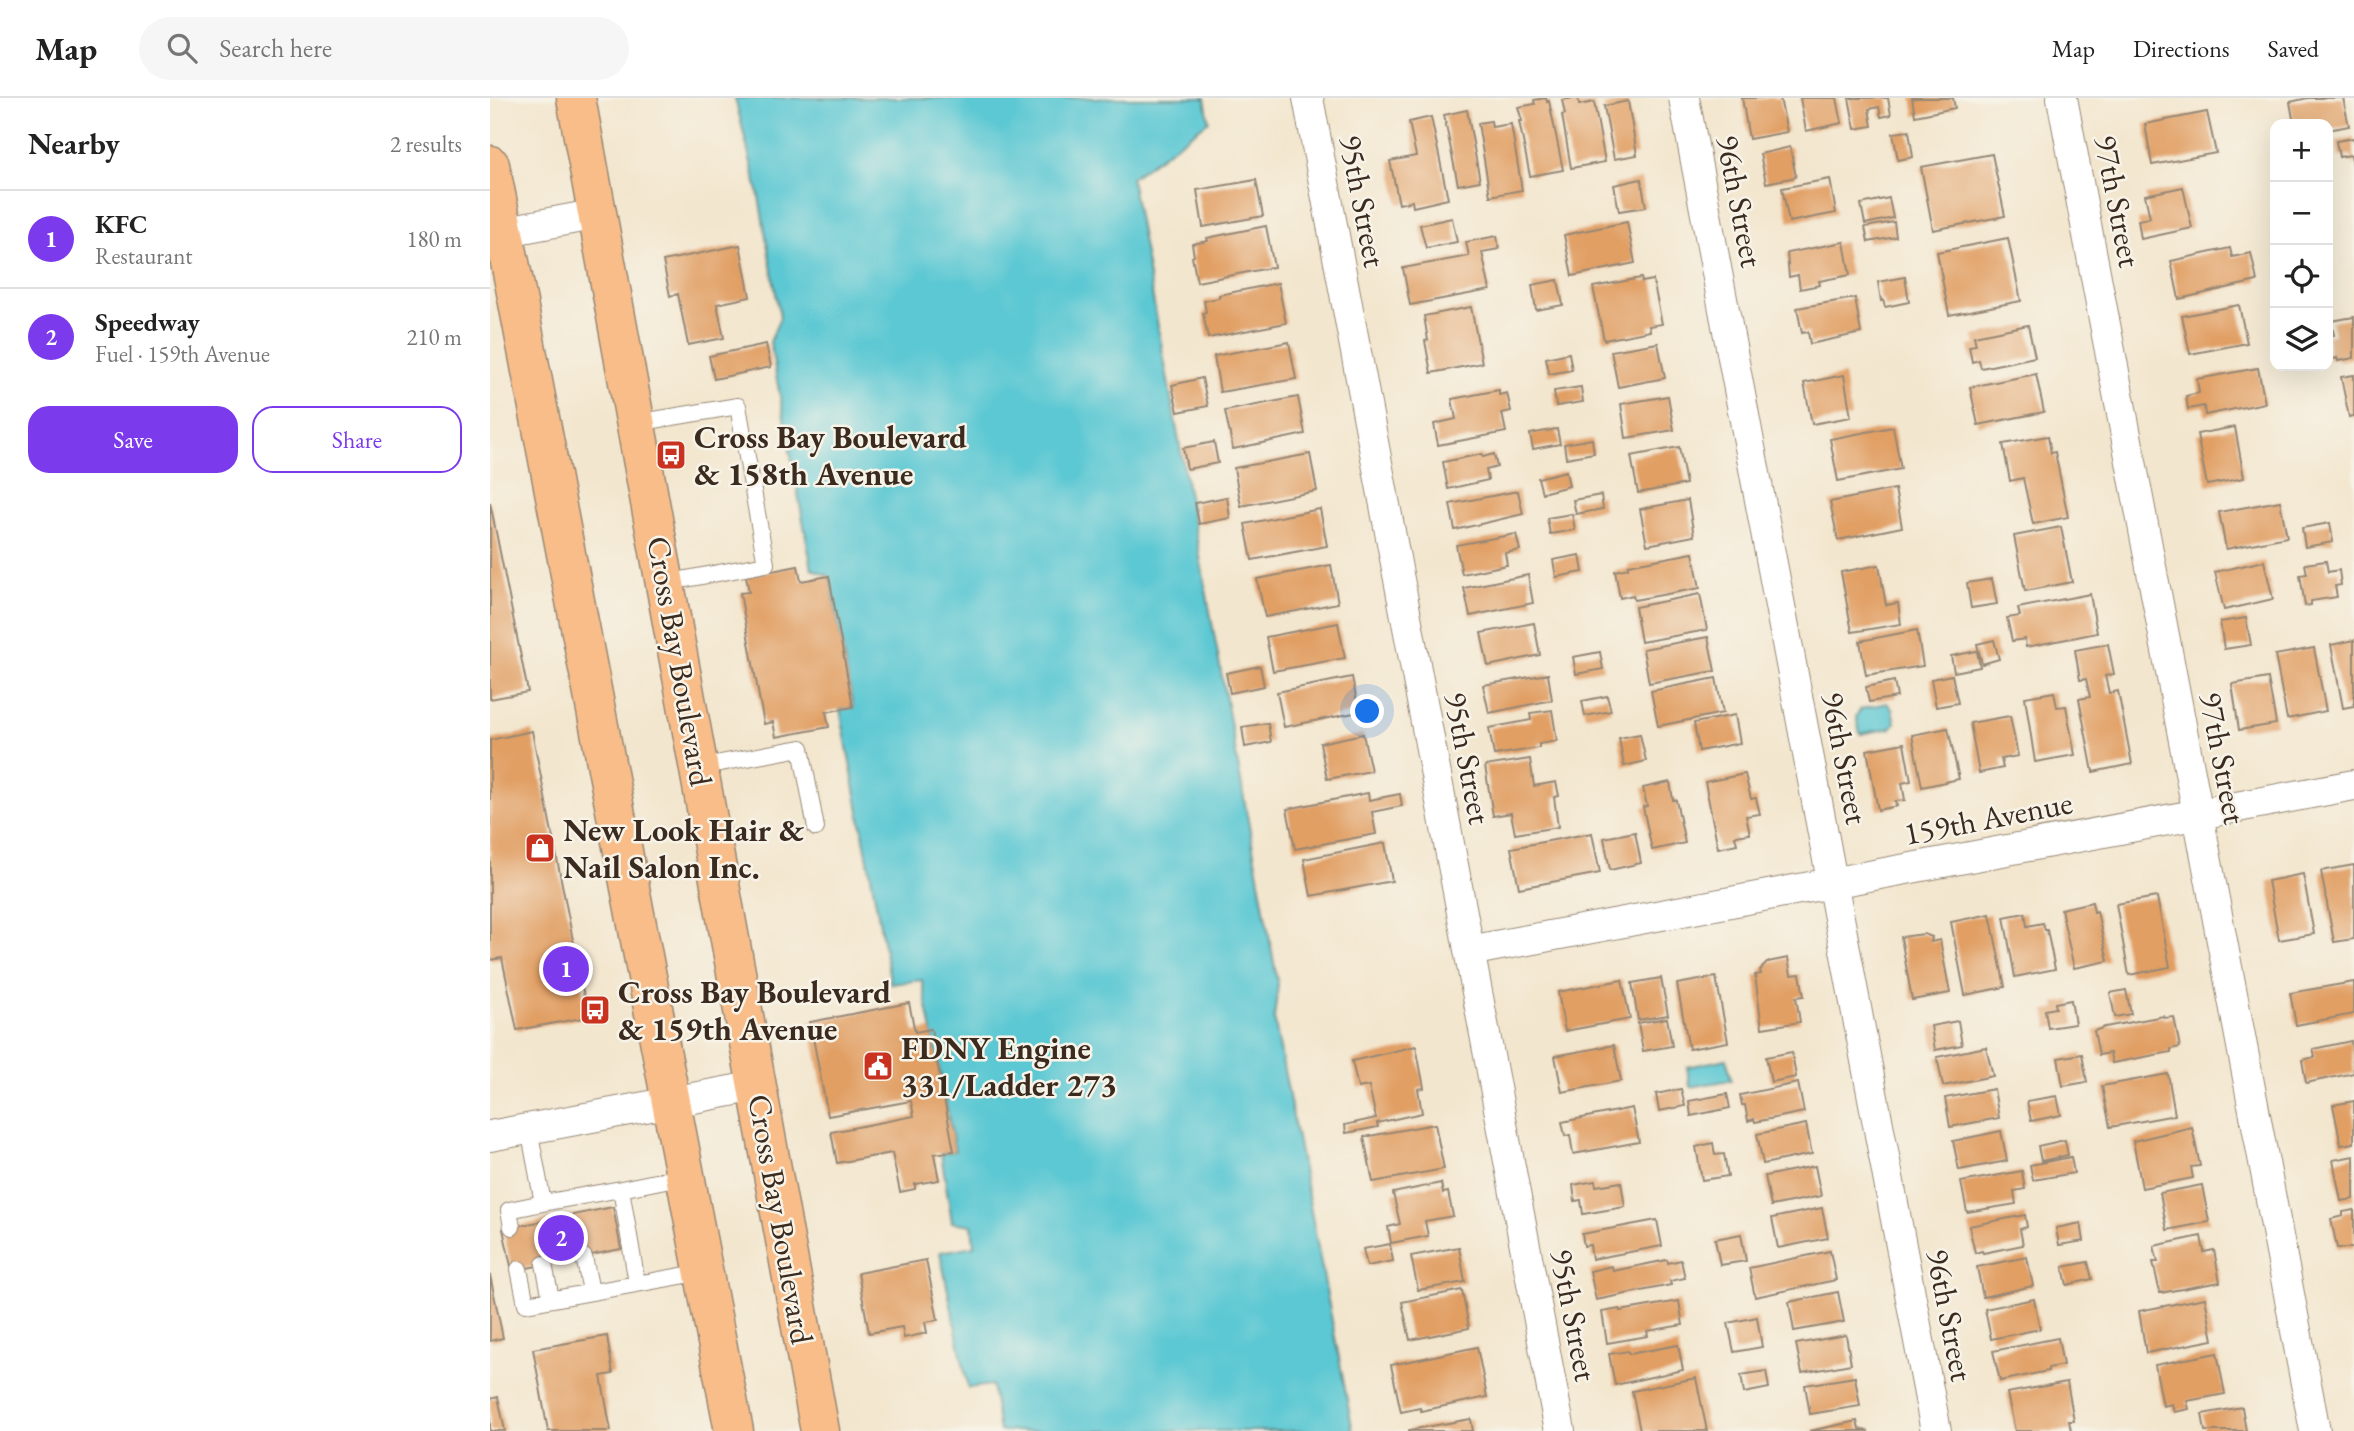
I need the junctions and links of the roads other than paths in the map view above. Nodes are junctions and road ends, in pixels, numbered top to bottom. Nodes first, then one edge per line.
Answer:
1 (576, 98) edge
2 (1308, 98) edge
3 (1685, 98) edge
4 (2063, 98) edge
5 (490, 165) edge
6 (598, 214) junction
7 (497, 232) edge
8 (636, 423) junction
9 (665, 583) junction
10 (699, 767) junction
11 (2354, 785) edge
12 (2198, 814) junction
13 (816, 828) dead end
14 (1833, 883) junction
15 (1469, 951) junction
16 (757, 1086) junction
17 (671, 1102) junction
18 (529, 1129) junction
19 (490, 1136) edge
20 (685, 1176) junction
21 (621, 1189) junction
22 (538, 1204) junction
23 (536, 1222) dead end
24 (512, 1227) dead end
25 (584, 1257) dead end
26 (544, 1264) dead end
27 (519, 1269) dead end
28 (703, 1272) junction
29 (636, 1283) junction
30 (591, 1291) junction
31 (551, 1299) junction
32 (734, 1431) edge
33 (820, 1431) edge
34 (1560, 1431) edge
35 (1936, 1431) edge
36 (2315, 1431) edge

1 - 6 main road, Cross Bay Boulevard
2 - 15 street, 95th Street
3 - 14 street, 96th Street
4 - 12 street, 97th Street
5 - 7 main road
6 - 7 street
6 - 8 main road, Cross Bay Boulevard
7 - 17 main road
8 - 9 main road, Cross Bay Boulevard
8 - 9 lane
9 - 10 main road, Cross Bay Boulevard
10 - 13 lane
10 - 16 main road, Cross Bay Boulevard
11 - 12 street, 159th Avenue
12 - 14 street, 159th Avenue
12 - 36 street, 97th Street
14 - 15 street, 159th Avenue
14 - 35 street, 96th Street
15 - 34 street, 95th Street
16 - 17 street
16 - 33 main road, Cross Bay Boulevard
17 - 18 street
17 - 20 main road
18 - 19 street
18 - 22 lane
20 - 21 lane
20 - 28 main road
21 - 22 lane
21 - 29 lane
22 - 23 lane
22 - 24 lane
25 - 30 lane
26 - 31 lane
27 - 31 lane
28 - 29 lane
28 - 32 main road
29 - 30 lane
30 - 31 lane

